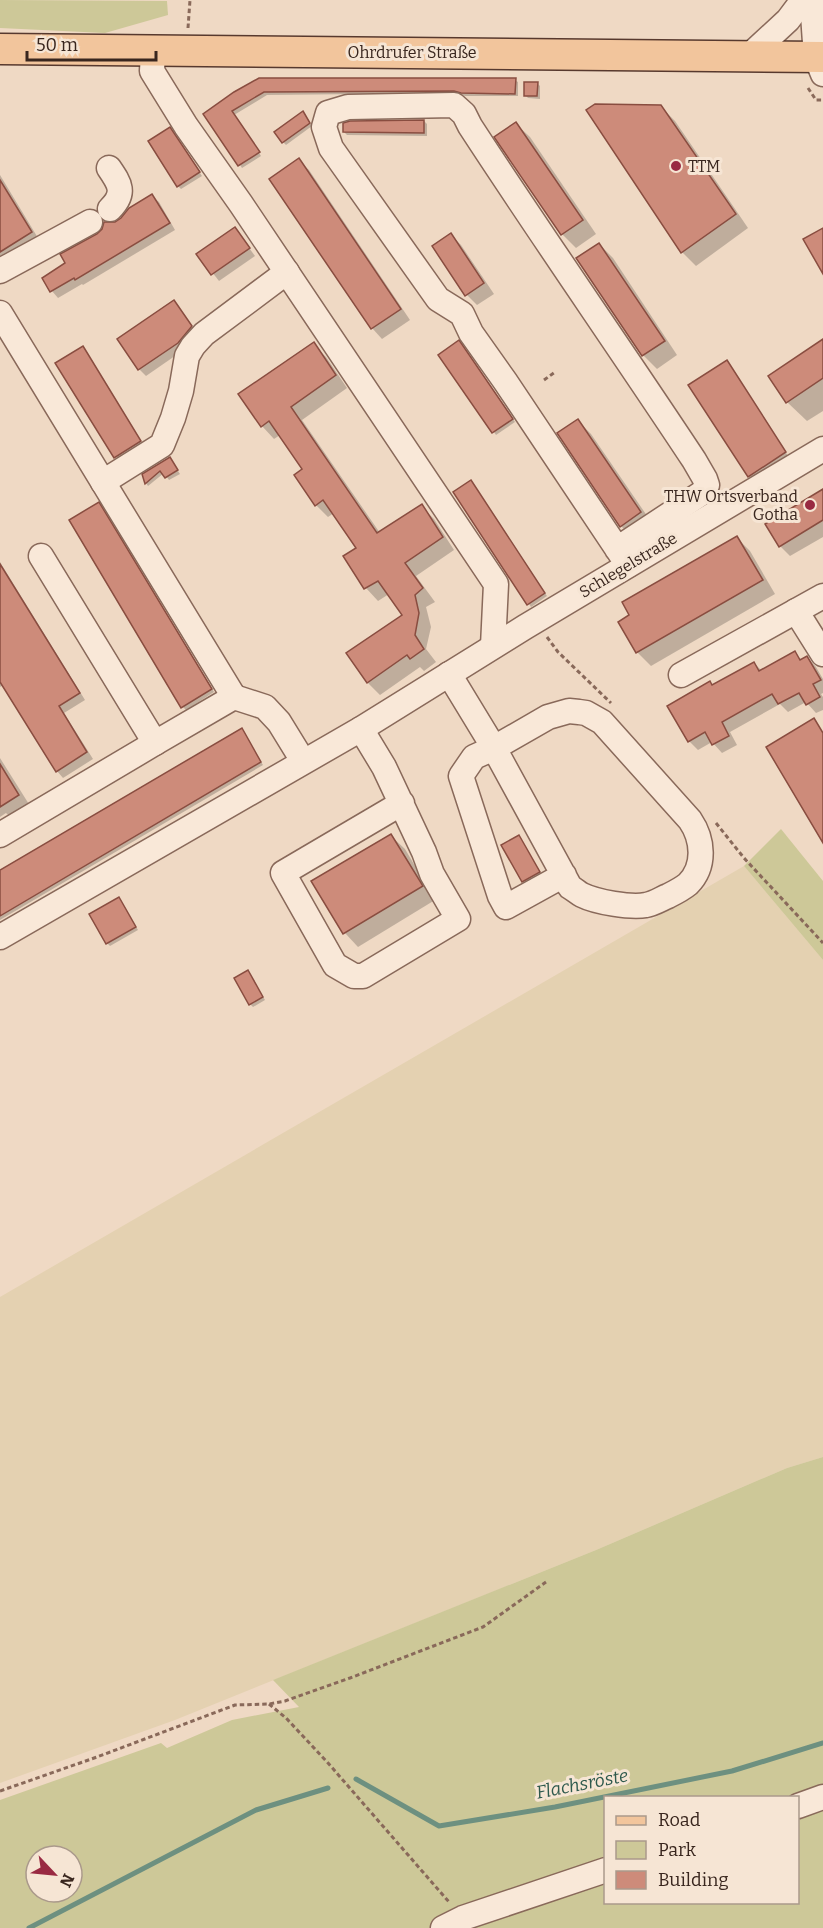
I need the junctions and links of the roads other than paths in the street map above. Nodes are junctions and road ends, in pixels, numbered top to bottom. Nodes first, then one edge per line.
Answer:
1 (803, 0) edge
2 (812, 0) edge
3 (818, 0) edge
4 (823, 7) edge
5 (0, 49) edge
6 (153, 51) junction
7 (748, 57) junction
8 (821, 62) edge
9 (109, 168) dead end
10 (110, 208) dead end
11 (90, 222) dead end
12 (0, 272) edge
13 (287, 272) junction
14 (0, 313) edge
15 (823, 449) edge
16 (103, 482) junction
17 (41, 556) dead end
18 (622, 557) junction
19 (823, 596) edge
20 (796, 611) junction
21 (493, 646) junction
22 (823, 654) edge
23 (449, 674) junction
24 (681, 675) dead end
25 (234, 698) junction
26 (361, 729) junction
27 (154, 742) junction
28 (494, 748) junction
29 (303, 761) junction
30 (402, 803) junction
31 (0, 834) edge
32 (564, 875) junction
33 (0, 937) edge
34 (823, 1797) edge
35 (799, 1806) edge
36 (604, 1871) edge
37 (453, 1923) edge

1 - 7 street
2 - 8 street
3 - 4 street
5 - 6 main road, Ohrdrufer Straße
6 - 7 main road, Ohrdrufer Straße
6 - 13 street
7 - 8 main road, Ohrdrufer Straße
9 - 10 street
11 - 12 street
13 - 16 street
13 - 21 street
14 - 16 street
15 - 18 street, Schlegelstraße
16 - 25 street
17 - 27 street
18 - 18 street
18 - 21 street, Schlegelstraße
19 - 20 street
20 - 22 street
20 - 24 street
21 - 23 street, Schlegelstraße
23 - 26 street, Schlegelstraße
23 - 28 street
25 - 27 street
25 - 29 street
26 - 29 street, Schlegelstraße
26 - 30 street
27 - 31 street
28 - 32 street
28 - 32 street
28 - 32 street
29 - 33 street, Schlegelstraße
30 - 30 street
34 - 35 street
36 - 37 street

